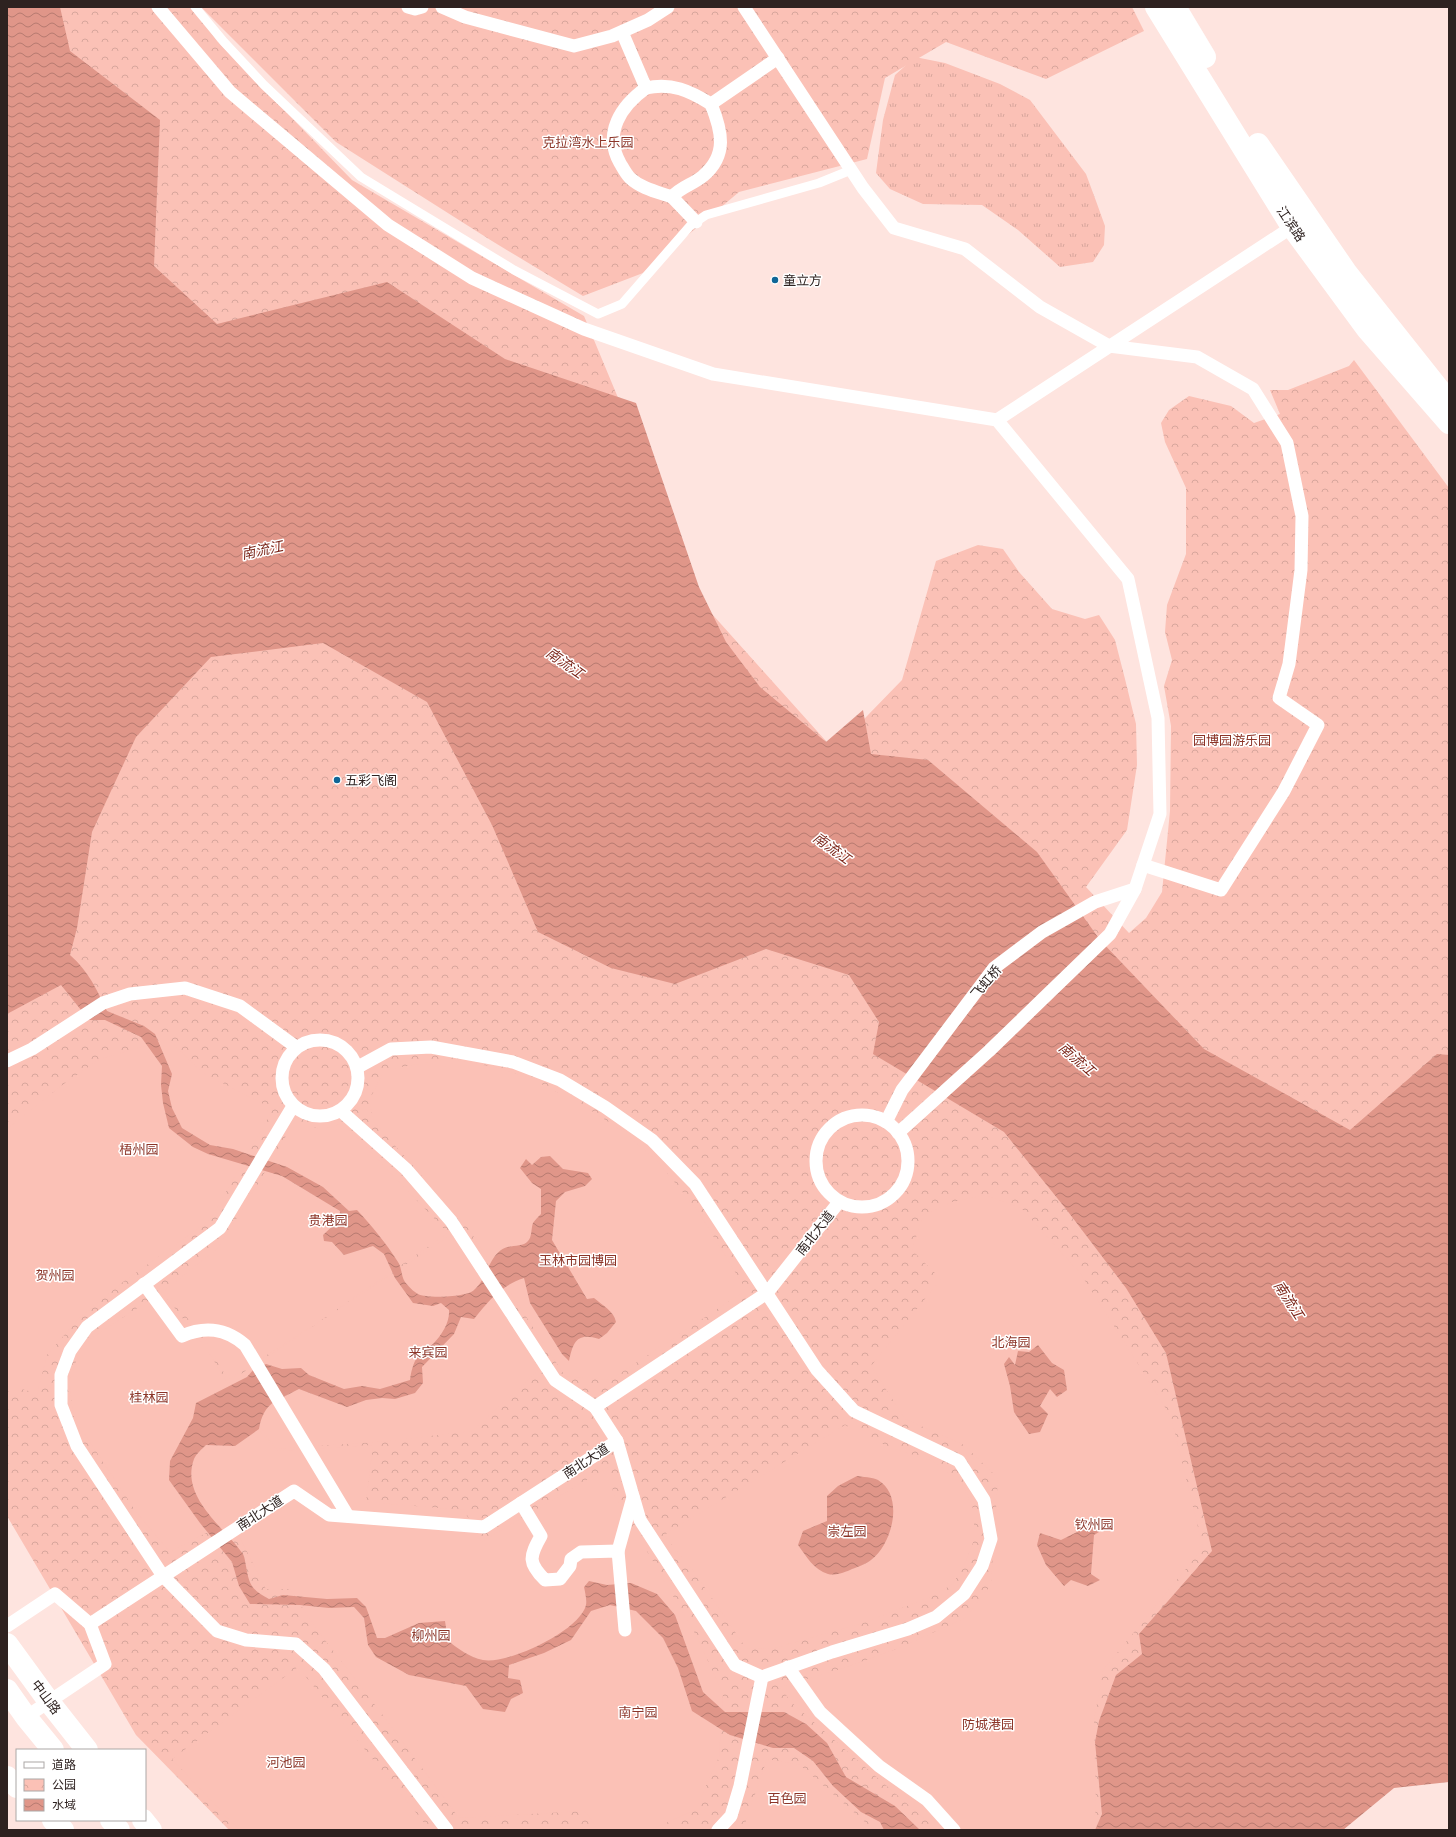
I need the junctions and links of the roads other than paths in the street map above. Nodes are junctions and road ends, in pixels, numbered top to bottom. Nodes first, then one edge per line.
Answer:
1 (158, 7) edge
2 (195, 7) edge
3 (408, 7) edge
4 (422, 7) edge
5 (442, 7) edge
6 (668, 7) edge
7 (744, 7) edge
8 (1156, 7) edge
9 (1175, 7) edge
10 (622, 32) junction
11 (778, 58) junction
12 (646, 88) junction
13 (711, 104) junction
14 (851, 170) junction
15 (672, 197) junction
16 (696, 222) junction
17 (1292, 227) junction
18 (1109, 346) junction
19 (1449, 402) edge
20 (997, 420) junction
21 (1449, 423) edge
22 (1143, 865) junction
23 (1135, 889) junction
24 (296, 1047) junction
25 (7, 1061) edge
26 (358, 1067) junction
27 (293, 1106) junction
28 (341, 1111) junction
29 (886, 1122) junction
30 (898, 1133) junction
31 (839, 1202) junction
32 (144, 1284) junction
33 (766, 1293) junction
34 (595, 1407) junction
35 (617, 1441) junction
36 (634, 1497) junction
37 (521, 1503) junction
38 (348, 1516) junction
39 (618, 1551) junction
40 (163, 1576) junction
41 (90, 1624) junction
42 (7, 1626) edge
43 (625, 1630) dead end
44 (7, 1644) edge
45 (788, 1667) junction
46 (762, 1677) junction
47 (7, 1690) edge
48 (50, 1703) junction
49 (26, 1717) junction
50 (52, 1749) edge
51 (86, 1749) edge
52 (7, 1777) edge
53 (16, 1786) edge
54 (54, 1821) edge
55 (112, 1821) edge
56 (144, 1821) edge
57 (64, 1830) edge
58 (119, 1830) edge
59 (151, 1830) edge
60 (447, 1830) edge
61 (718, 1830) edge
62 (954, 1830) edge

1 - 20 street
2 - 16 lane
3 - 4 street
5 - 10 street
6 - 10 street
7 - 11 street
8 - 17 main road, 江滨路
9 - 19 main road, 江滨路
10 - 12 street
11 - 13 street
11 - 14 street
12 - 13 street
12 - 15 street
13 - 15 street
14 - 16 lane
14 - 18 street
15 - 16 street
17 - 18 street
17 - 21 main road, 江滨路
18 - 20 street
18 - 22 street
20 - 22 street
22 - 23 street
23 - 29 street, 飞虹桥
23 - 30 street
24 - 25 street
24 - 26 street
24 - 27 street
26 - 28 street
26 - 33 street
27 - 28 street
27 - 32 street
28 - 34 street
29 - 30 street
29 - 31 street
30 - 31 street
31 - 33 street, 南北大道
32 - 38 street
32 - 40 street
33 - 34 street, 南北大道
33 - 45 street
34 - 35 street, 南北大道
35 - 36 street
35 - 37 street, 南北大道
36 - 39 street
36 - 46 street
37 - 38 street, 南北大道
37 - 39 street
38 - 40 street, 南北大道
39 - 43 street
40 - 41 street
40 - 60 street
41 - 42 street
41 - 48 street
44 - 48 main road, 中山路
45 - 46 street
45 - 62 street
46 - 61 street
47 - 49 main road, 中山路
48 - 49 street
48 - 51 main road, 中山路
49 - 50 main road, 中山路
52 - 53 main road
54 - 57 main road
55 - 58 main road
56 - 59 main road

